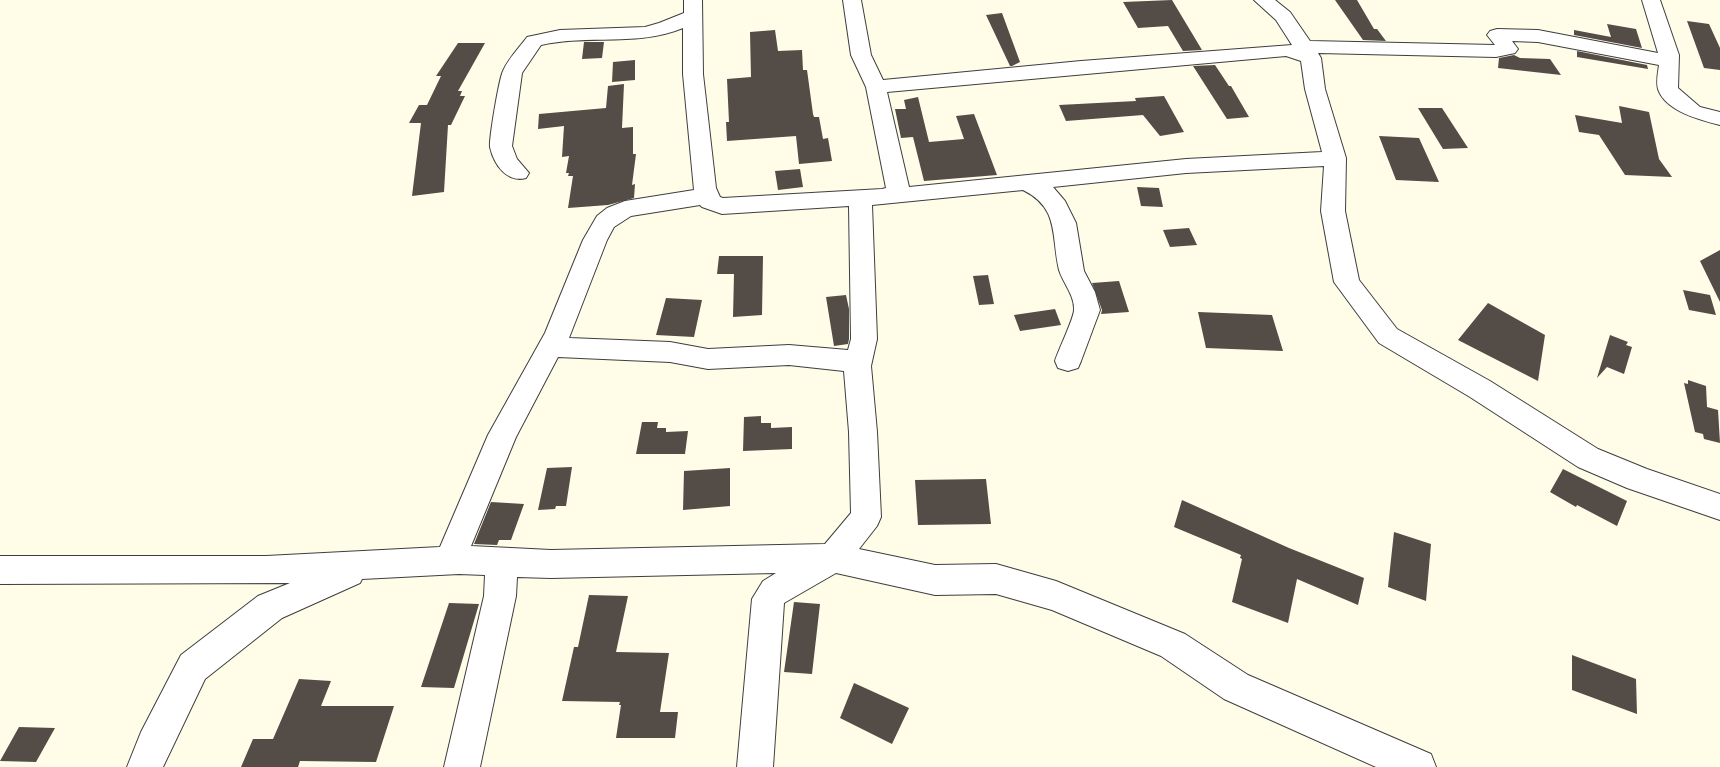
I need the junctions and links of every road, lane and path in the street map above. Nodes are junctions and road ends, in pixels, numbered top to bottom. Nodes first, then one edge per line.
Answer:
1 (852, 0) edge
2 (1263, 0) edge
3 (1651, 0) edge
4 (693, 8) edge
5 (1308, 53) junction
6 (1669, 61) junction
7 (876, 87) junction
8 (1720, 119) edge
9 (1335, 158) junction
10 (518, 173) dead end
11 (1026, 183) junction
12 (893, 194) junction
13 (707, 196) junction
14 (860, 198) junction
15 (550, 346) junction
16 (1068, 361) dead end
17 (857, 366) junction
18 (1720, 507) edge
19 (833, 558) junction
20 (459, 560) junction
21 (502, 562) junction
22 (364, 566) junction
23 (0, 570) edge
24 (145, 767) edge
25 (462, 767) edge
26 (755, 767) edge
27 (1418, 767) edge

1 - 7 street
2 - 5 street
3 - 6 street
4 - 10 street
4 - 13 street
5 - 6 street
5 - 7 street
5 - 9 street
6 - 8 street
7 - 12 street
9 - 11 street
9 - 18 street
11 - 12 street
11 - 16 street
12 - 14 street
13 - 14 street
13 - 15 street
14 - 17 street
15 - 17 street
15 - 20 street
17 - 19 street
19 - 21 street
19 - 26 street
19 - 27 street
20 - 21 street
20 - 22 street
21 - 25 street
22 - 23 street
22 - 24 street

